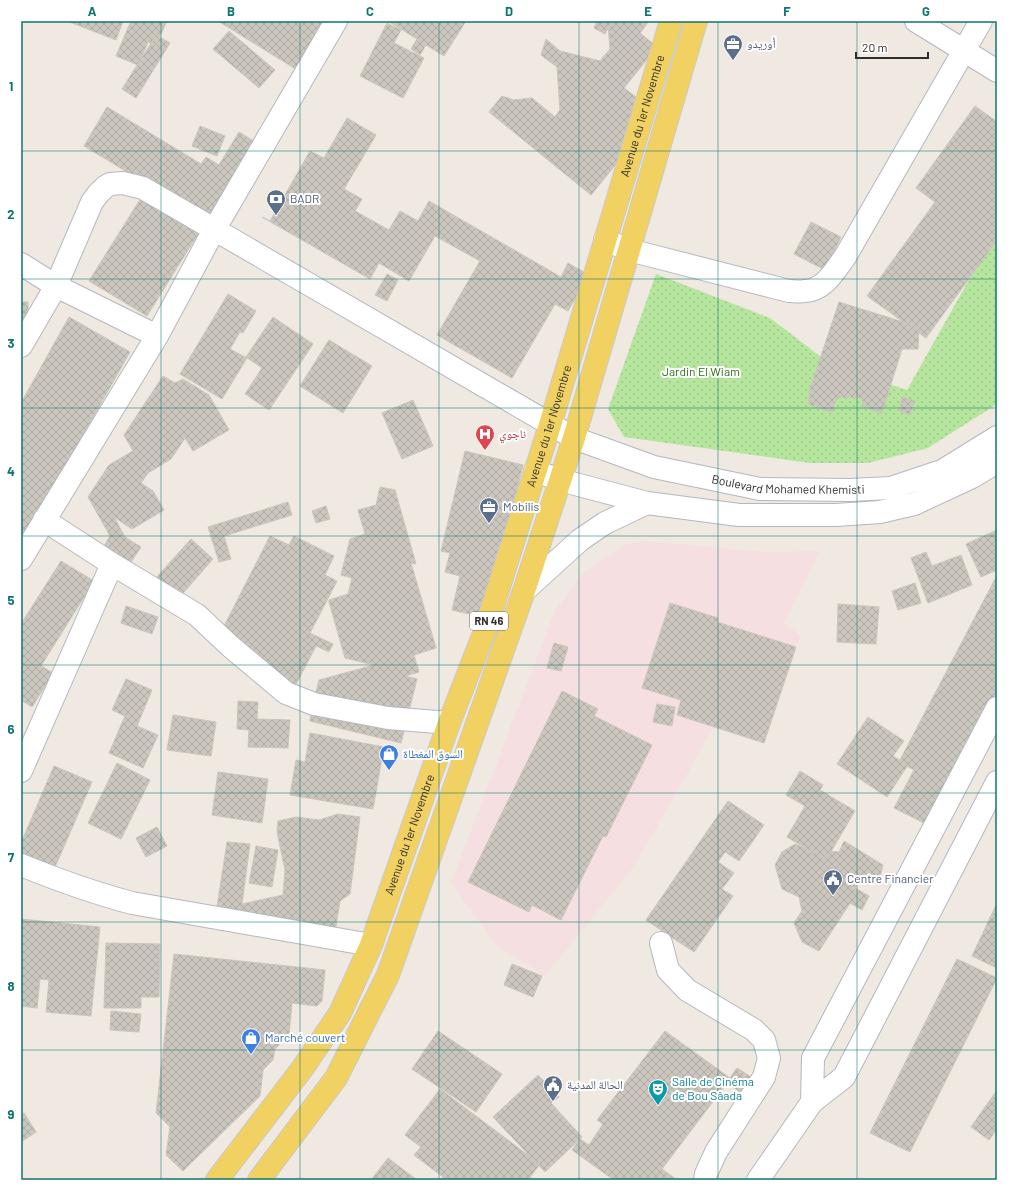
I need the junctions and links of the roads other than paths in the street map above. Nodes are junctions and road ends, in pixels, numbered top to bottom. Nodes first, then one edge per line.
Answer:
1 (336, 21) edge
2 (671, 21) edge
3 (696, 21) edge
4 (916, 21) edge
5 (981, 21) edge
6 (963, 50) junction
7 (997, 71) edge
8 (214, 230) junction
9 (605, 240) junction
10 (629, 250) junction
11 (21, 264) edge
12 (56, 286) junction
13 (157, 336) junction
14 (21, 346) edge
15 (550, 425) junction
16 (997, 437) edge
17 (574, 438) junction
18 (997, 462) edge
19 (535, 471) junction
20 (560, 480) junction
21 (647, 503) junction
22 (44, 520) junction
23 (21, 559) edge
24 (112, 564) junction
25 (524, 591) junction
26 (997, 708) edge
27 (449, 723) junction
28 (21, 772) edge
29 (997, 782) edge
30 (21, 865) edge
31 (661, 943) dead end
32 (371, 945) junction
33 (812, 1102) junction
34 (217, 1180) edge
35 (259, 1180) edge
36 (705, 1180) edge
37 (758, 1180) edge

1 - 8 street
2 - 9 main road, Avenue du 1er Novembre / RN 46
3 - 10 main road, Avenue du 1er Novembre / RN 46
4 - 6 street
5 - 6 street
6 - 7 street
6 - 10 street
8 - 12 street, Boulevard Mohamed Khemisti
8 - 13 street
8 - 15 street, Boulevard Mohamed Khemisti
9 - 10 street
9 - 15 main road, Avenue du 1er Novembre / RN 46
10 - 17 main road, Avenue du 1er Novembre / RN 46
11 - 12 street
12 - 13 street
12 - 14 street
13 - 22 street
15 - 17 street, Boulevard Mohamed Khemisti
15 - 19 main road, Avenue du 1er Novembre / RN 46
16 - 17 street, Boulevard Mohamed Khemisti
17 - 20 main road, Avenue du 1er Novembre / RN 46
18 - 21 street, Boulevard Mohamed Khemisti
19 - 20 street, Boulevard Mohamed Khemisti
19 - 27 main road, Avenue du 1er Novembre / RN 46
20 - 21 street, Boulevard Mohamed Khemisti
20 - 25 main road, Avenue du 1er Novembre / RN 46
21 - 25 street
22 - 23 street
22 - 24 street
24 - 27 street
24 - 28 street
25 - 35 main road, Avenue du 1er Novembre / RN 46
26 - 33 street
27 - 32 main road, Avenue du 1er Novembre / RN 46
29 - 33 street
30 - 32 street
31 - 36 street
32 - 34 main road, Avenue du 1er Novembre / RN 46
33 - 37 street

